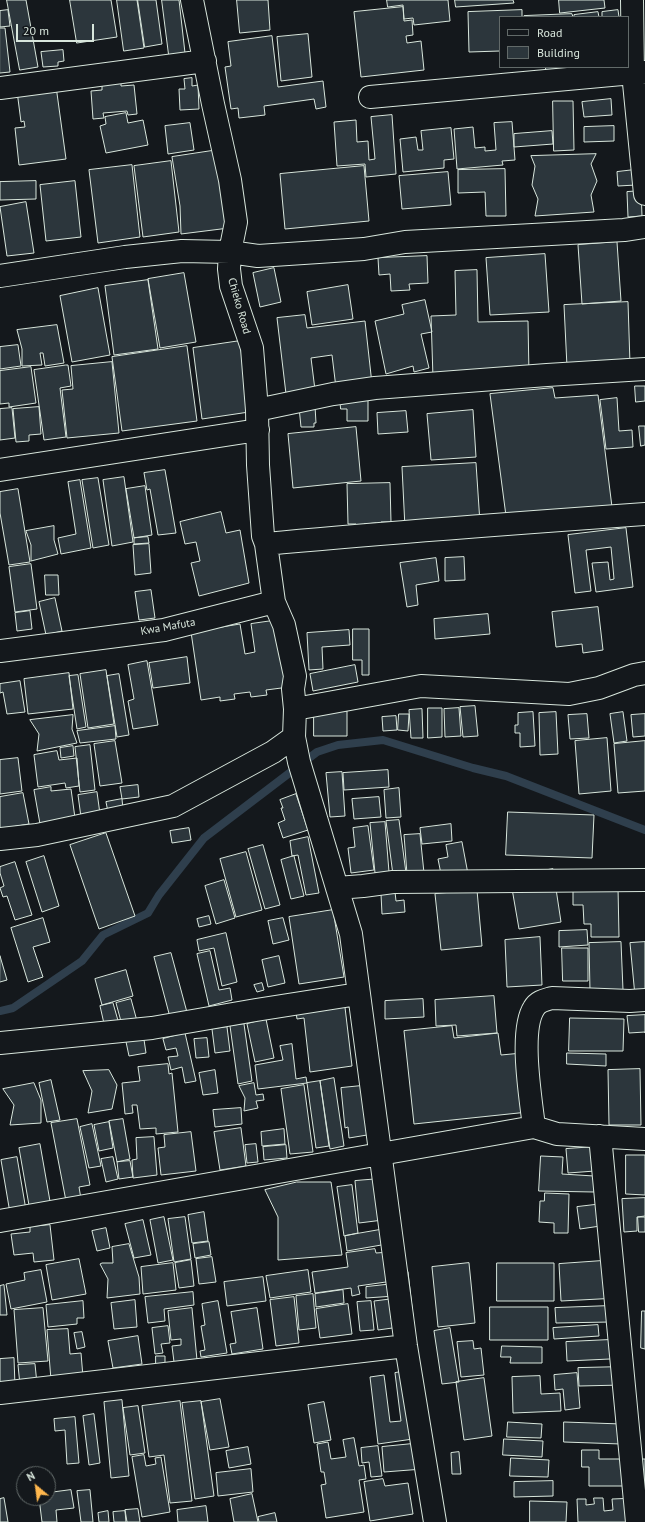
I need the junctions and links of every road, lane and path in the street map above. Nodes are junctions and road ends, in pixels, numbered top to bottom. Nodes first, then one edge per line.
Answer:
1 (192, 0) edge
2 (632, 0) edge
3 (205, 61) junction
4 (639, 72) edge
5 (0, 88) edge
6 (370, 97) dead end
7 (645, 194) edge
8 (645, 227) edge
9 (230, 252) junction
10 (0, 276) edge
11 (645, 369) edge
12 (258, 420) junction
13 (0, 470) edge
14 (645, 514) edge
15 (266, 544) junction
16 (274, 602) junction
17 (0, 651) edge
18 (645, 673) edge
19 (296, 709) junction
20 (294, 737) junction
21 (0, 839) edge
22 (645, 880) edge
23 (337, 888) junction
24 (358, 994) junction
25 (645, 1000) edge
26 (0, 1043) edge
27 (534, 1127) junction
28 (600, 1136) junction
29 (645, 1139) edge
30 (381, 1154) junction
31 (0, 1221) edge
32 (406, 1346) junction
33 (0, 1393) edge
34 (435, 1522) edge
35 (637, 1522) edge

1 - 3 street, Chieko Road
2 - 4 street
3 - 5 street
3 - 9 street, Chieko Road
4 - 6 street
4 - 7 street
8 - 9 street
9 - 10 street
9 - 12 street, Chieko Road
11 - 12 street
12 - 13 street
12 - 15 street, Chieko Road
14 - 15 street
15 - 16 street
16 - 17 street, Kwa Mafuta
16 - 19 street
18 - 19 street
19 - 20 street
20 - 21 street
20 - 23 street
22 - 23 street
23 - 24 street
24 - 26 street
24 - 30 street
25 - 27 street
27 - 28 street
27 - 30 street
28 - 29 street
28 - 35 street
30 - 31 street
30 - 32 street
32 - 33 street
32 - 34 street

